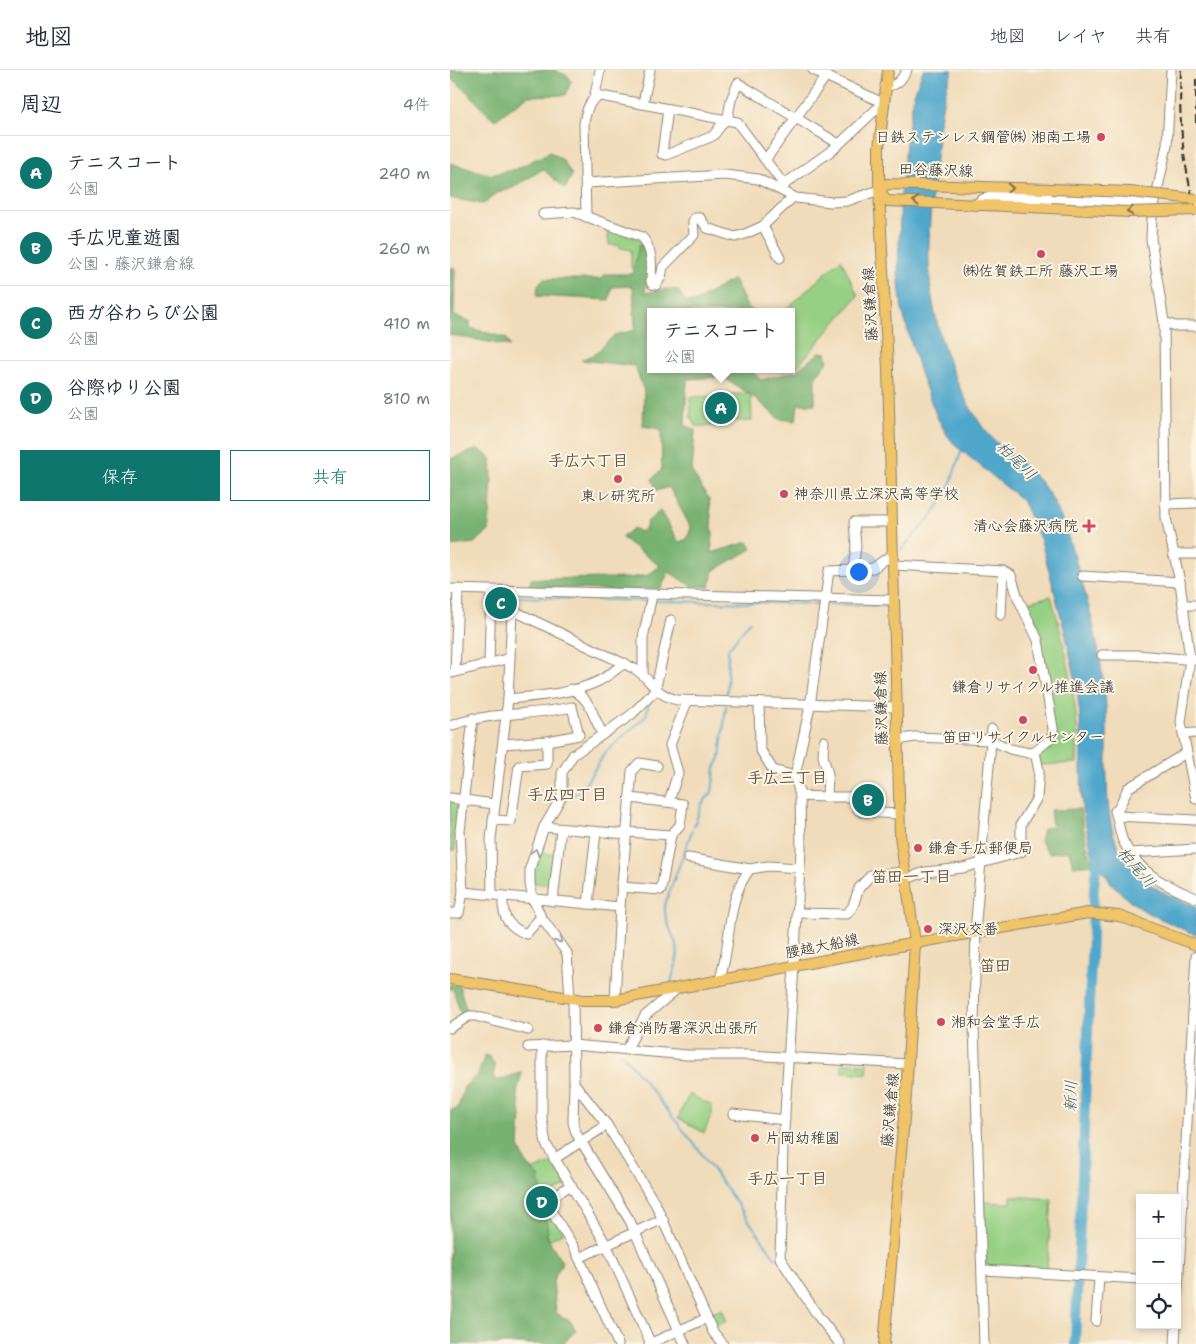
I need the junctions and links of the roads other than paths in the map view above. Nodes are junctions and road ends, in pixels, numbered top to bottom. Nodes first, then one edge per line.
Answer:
1 (600, 70) edge
2 (650, 70) edge
3 (813, 70) edge
4 (888, 70) edge
5 (907, 70) edge
6 (1171, 70) edge
7 (826, 76) junction
8 (885, 86) junction
9 (594, 99) junction
10 (642, 103) junction
11 (883, 103) junction
12 (668, 109) junction
13 (726, 118) junction
14 (796, 119) junction
15 (839, 144) junction
16 (766, 159) junction
17 (586, 183) junction
18 (965, 186) junction
19 (783, 189) junction
20 (879, 190) junction
21 (992, 196) junction
22 (793, 197) junction
23 (1196, 199) edge
24 (1155, 203) junction
25 (960, 204) junction
26 (975, 205) junction
27 (1196, 210) edge
28 (543, 214) dead end
29 (586, 217) junction
30 (763, 226) junction
31 (780, 258) dead end
32 (1164, 322) junction
33 (1196, 322) edge
34 (1196, 326) edge
35 (1165, 504) junction
36 (1196, 504) edge
37 (892, 522) junction
38 (893, 554) junction
39 (1174, 554) junction
40 (1196, 554) edge
41 (893, 565) junction
42 (853, 570) junction
43 (1002, 571) junction
44 (1082, 576) dead end
45 (1180, 582) junction
46 (454, 590) edge
47 (491, 590) junction
48 (513, 591) junction
49 (652, 595) junction
50 (824, 599) junction
51 (894, 600) junction
52 (1183, 605) junction
53 (1196, 605) edge
54 (512, 610) junction
55 (1002, 615) dead end
56 (670, 620) dead end
57 (1102, 655) dead end
58 (510, 658) junction
59 (1193, 659) edge
60 (489, 663) junction
61 (625, 663) junction
62 (453, 673) edge
63 (643, 674) junction
64 (571, 690) junction
65 (655, 691) junction
66 (508, 699) junction
67 (688, 702) junction
68 (759, 704) junction
69 (810, 706) junction
70 (896, 707) junction
71 (506, 715) junction
72 (473, 718) junction
73 (450, 726) edge
74 (992, 729) dead end
75 (1196, 733) edge
76 (603, 734) junction
77 (1183, 734) junction
78 (897, 740) junction
79 (991, 740) junction
80 (547, 741) junction
81 (824, 741) dead end
82 (503, 744) junction
83 (1035, 752) junction
84 (1186, 753) junction
85 (656, 766) dead end
86 (795, 776) junction
87 (1195, 794) edge
88 (800, 796) junction
89 (827, 797) junction
90 (450, 798) edge
91 (630, 798) junction
92 (463, 801) junction
93 (669, 801) junction
94 (494, 804) junction
95 (899, 814) junction
96 (1116, 814) junction
97 (493, 820) junction
98 (1196, 820) edge
99 (544, 827) junction
100 (561, 829) junction
101 (596, 832) junction
102 (627, 833) junction
103 (671, 835) junction
104 (1196, 849) edge
105 (1130, 853) junction
106 (688, 858) dead end
107 (981, 864) junction
108 (799, 868) junction
109 (750, 869) junction
110 (905, 876) junction
111 (622, 887) junction
112 (463, 892) junction
113 (492, 895) junction
114 (503, 897) junction
115 (1196, 898) edge
116 (533, 899) junction
117 (553, 901) junction
118 (588, 904) junction
119 (620, 907) junction
120 (450, 913) edge
121 (797, 913) junction
122 (541, 917) junction
123 (976, 933) junction
124 (915, 943) junction
125 (1196, 945) edge
126 (1196, 956) edge
127 (794, 966) junction
128 (450, 979) edge
129 (718, 981) junction
130 (678, 988) junction
131 (572, 999) junction
132 (615, 1000) junction
133 (450, 1028) edge
134 (528, 1030) dead end
135 (542, 1046) junction
136 (573, 1046) junction
137 (528, 1047) dead end
138 (626, 1050) junction
139 (788, 1057) junction
140 (908, 1064) junction
141 (574, 1083) junction
142 (732, 1114) dead end
143 (785, 1120) junction
144 (607, 1125) junction
145 (581, 1142) junction
146 (554, 1159) junction
147 (571, 1185) junction
148 (663, 1219) junction
149 (635, 1233) junction
150 (1181, 1239) edge
151 (607, 1246) junction
152 (579, 1258) junction
153 (983, 1270) junction
154 (1099, 1277) junction
155 (1136, 1279) edge
156 (707, 1318) junction
157 (1096, 1321) dead end
158 (1176, 1329) edge
159 (679, 1331) junction
160 (618, 1344) edge
161 (650, 1344) edge
162 (685, 1344) edge
163 (723, 1344) edge
164 (840, 1344) edge
165 (884, 1344) edge
166 (984, 1344) edge
167 (1175, 1344) edge

1 - 9 street
2 - 10 street
3 - 7 street
4 - 8 main road, 藤沢鎌倉線
5 - 8 street
6 - 24 street
7 - 11 street
7 - 14 street
8 - 11 main road, 藤沢鎌倉線
9 - 10 street
9 - 17 street
10 - 12 street
11 - 15 street
11 - 20 main road, 藤沢鎌倉線
12 - 13 street
12 - 13 street
13 - 14 street
13 - 16 street
14 - 15 street
14 - 16 street
15 - 19 street
16 - 19 street
17 - 19 street
17 - 29 street
18 - 20 main road, 田谷藤沢線
18 - 21 street
18 -> 23 main road, 田谷藤沢線, bridge
18 - 25 main road
19 - 22 street
20 - 22 street
25 -> 20 main road
20 - 37 main road, 藤沢鎌倉線
21 - 24 street
21 - 26 street
22 - 30 street
24 - 32 street
25 - 26 main road
27 -> 26 main road, bridge
28 - 29 street
29 - 30 street
30 - 31 street
32 - 33 street
32 - 34 street
32 - 35 street
35 - 36 street
35 - 39 street
37 - 38 main road, 藤沢鎌倉線
37 - 42 street
38 - 41 main road, 藤沢鎌倉線
38 - 42 street
39 - 40 street
39 - 45 street
41 - 43 street
41 - 51 main road, 藤沢鎌倉線
42 - 50 street
43 - 55 street
43 - 83 street
44 - 45 street
45 - 52 street
46 - 47 street
46 - 62 street
47 - 48 street
47 - 60 street
48 - 49 street
48 - 54 street
49 - 50 street
49 - 63 street
50 - 51 street
50 - 69 street
51 - 70 main road, 藤沢鎌倉線
52 - 53 street
52 - 59 street
54 - 58 street
54 - 61 street
56 - 65 street
57 - 59 street
58 - 60 street
58 - 66 street
59 - 77 street
60 - 62 street
61 - 63 street
61 - 64 street
63 - 65 street
64 - 66 street
64 - 76 street
65 - 67 street
65 - 76 street
66 - 71 street
67 - 68 street
67 - 93 street
68 - 69 street
68 - 86 street
69 - 70 street
69 - 86 street
70 - 78 main road, 藤沢鎌倉線
71 - 72 street
71 - 80 street
71 - 82 street
72 - 73 street
72 - 92 street
74 - 79 street
75 - 77 street
76 - 99 street
77 - 84 street
78 - 79 street
78 - 95 main road, 藤沢鎌倉線
79 - 83 street
79 - 107 street
80 - 82 street
80 - 97 street
81 - 89 street
82 - 94 street
83 - 107 street
84 - 87 street
84 - 96 street
85 - 91 street
86 - 88 street
88 - 89 street
88 - 108 street
89 - 95 street
90 - 92 street
91 - 93 street
91 - 102 street
92 - 94 street
92 - 112 street
93 - 103 street
94 - 97 street
95 - 110 main road, 藤沢鎌倉線
96 - 98 street
96 - 105 street
97 - 113 street
99 - 100 street
116 -> 99 street
100 - 101 street
100 - 117 street
101 - 102 street
101 - 118 street
102 - 103 street
102 - 111 street
103 - 111 street
104 - 105 street
105 - 115 street
106 - 109 street
107 - 110 street
107 - 123 street
108 - 109 street
108 - 121 street
109 - 129 street
110 - 121 street
110 - 124 main road, 藤沢鎌倉線
111 - 119 street
112 - 113 street
112 - 120 street
113 - 114 street
114 - 116 street
114 - 122 street
116 - 117 street
116 - 122 street
117 - 118 street
118 - 119 street
119 - 132 street
121 - 127 street
122 -> 131 street
123 - 124 main road, 腰越大船線
123 - 125 main road, 腰越大船線
123 - 153 street
124 - 127 main road, 腰越大船線
124 - 140 main road, 藤沢鎌倉線
126 - 150 street
127 - 129 main road, 腰越大船線
127 - 139 street
128 - 131 main road, 腰越大船線
129 - 130 main road, 腰越大船線
130 - 132 main road, 腰越大船線
130 - 138 street
131 - 132 main road, 腰越大船線
131 - 136 street
133 - 134 street
135 - 136 street
135 - 137 street
135 - 146 street
136 - 138 street
136 - 141 street
138 - 139 street
139 - 140 street
139 - 143 street
140 - 165 main road, 藤沢鎌倉線
141 - 144 street
141 - 145 street
142 - 143 street
143 - 164 street
144 - 145 street
144 - 148 street
145 - 146 street
145 - 149 street
146 - 147 street
147 - 151 street
147 - 152 street
148 - 149 street
148 - 156 street
149 - 151 street
149 - 159 street
151 - 152 street
151 - 161 street
152 - 160 street
153 - 154 street
153 - 166 street
154 - 155 street
154 - 157 street
156 - 159 street
156 - 163 street
158 - 167 street
159 - 161 street
159 - 162 street

